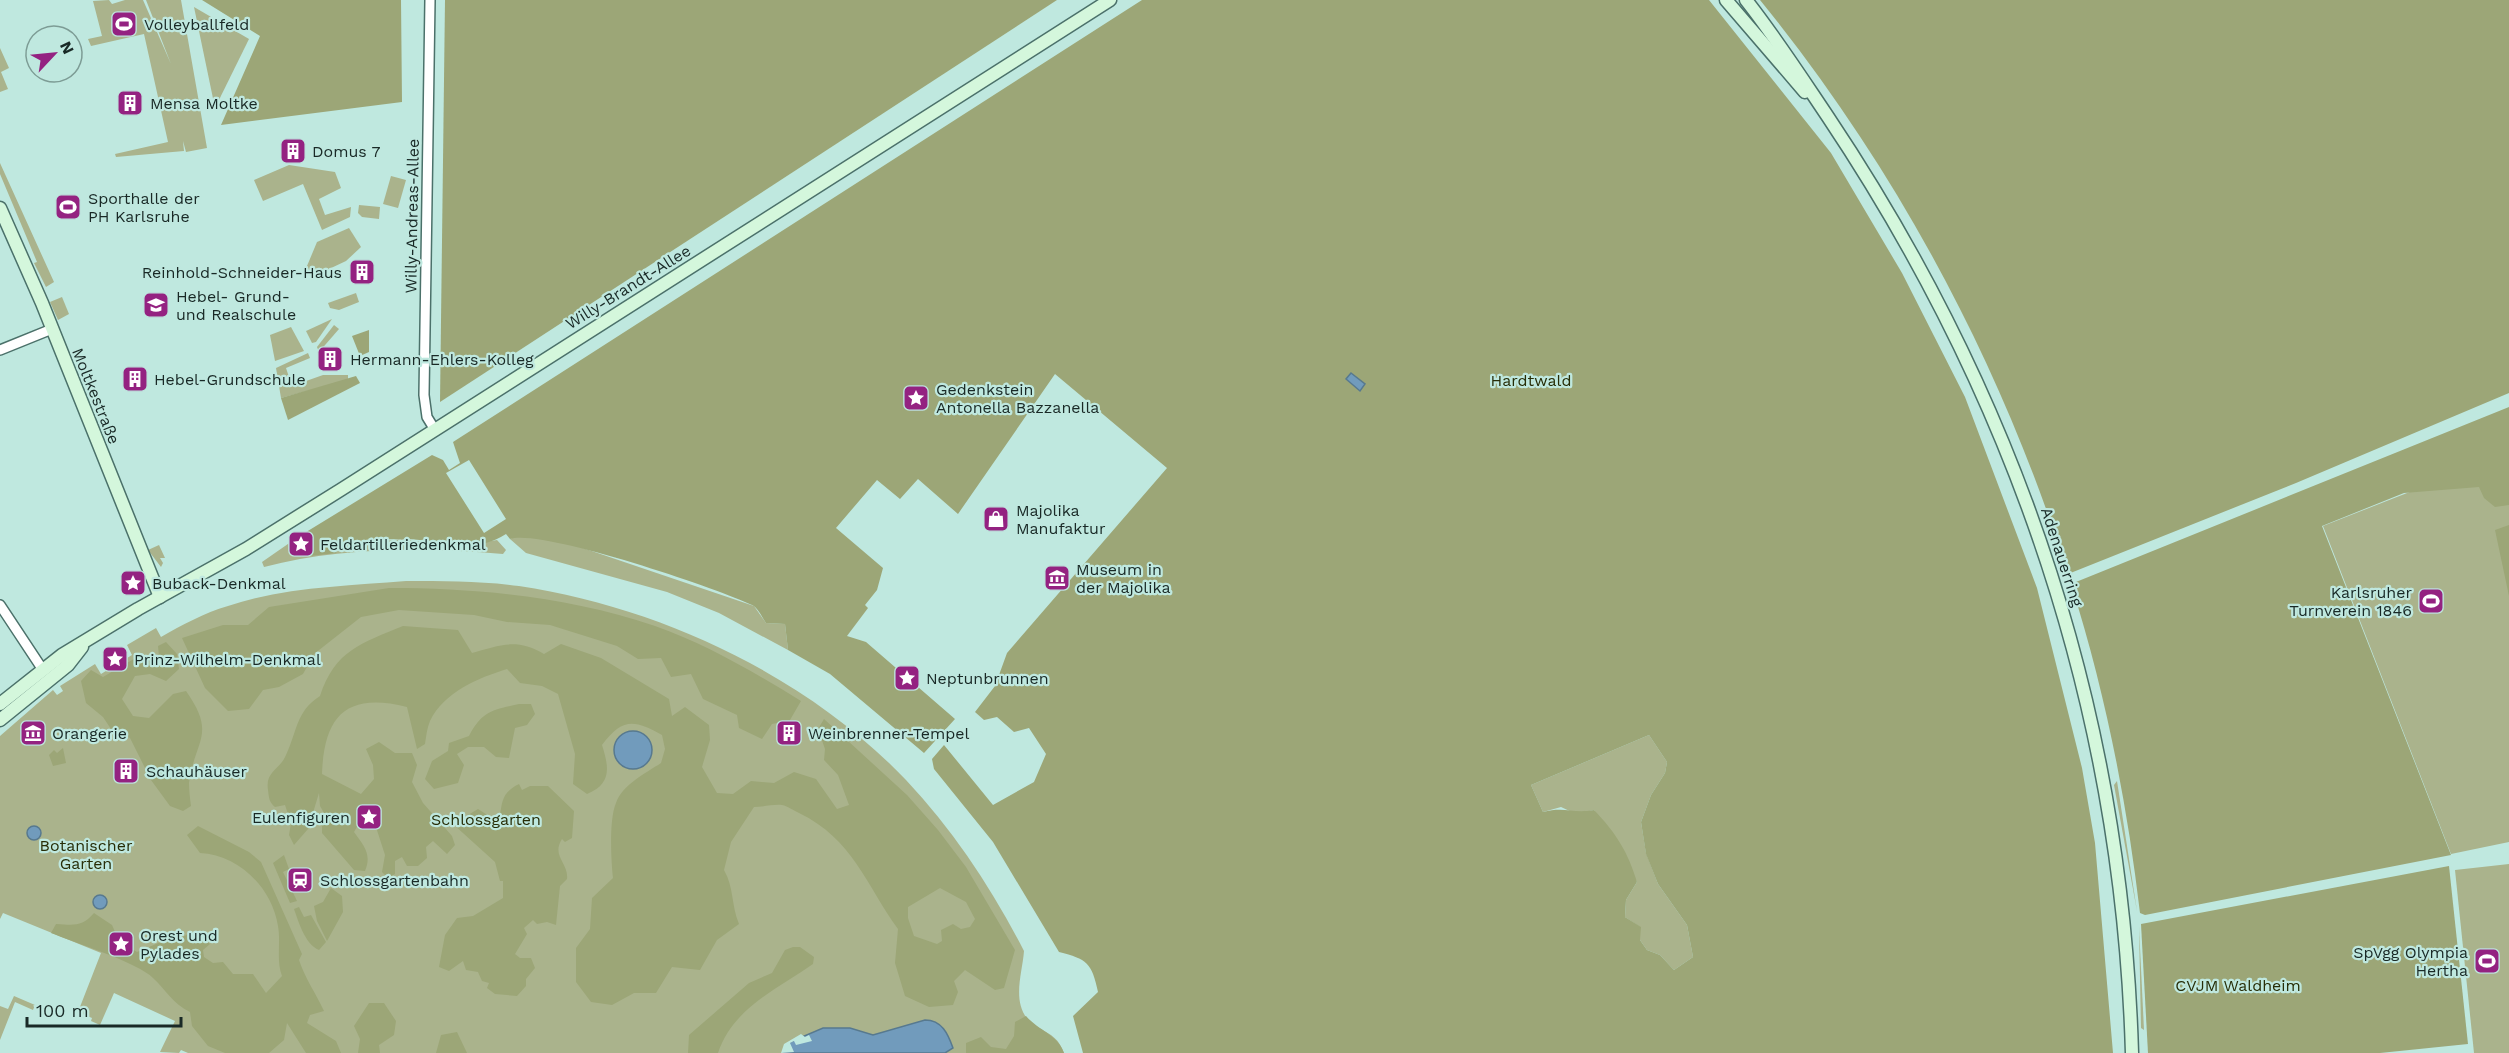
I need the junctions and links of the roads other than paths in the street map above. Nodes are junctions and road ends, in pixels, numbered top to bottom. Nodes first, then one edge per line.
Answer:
1 (430, 0) edge
2 (1110, 0) edge
3 (1726, 0) edge
4 (1746, 0) edge
5 (1826, 115) junction
6 (0, 208) edge
7 (52, 329) junction
8 (0, 350) edge
9 (435, 430) junction
10 (160, 597) junction
11 (0, 605) edge
12 (85, 644) junction
13 (43, 670) junction
14 (0, 704) edge
15 (0, 720) edge
16 (2132, 1053) edge

1 - 9 street, Willy-Andreas-Allee
2 - 9 main road, Willy-Brandt-Allee
3 - 5 main road, Adenauerring
4 - 5 main road, Adenauerring
5 - 16 main road, Adenauerring
6 - 7 main road, Moltkestraße
7 - 8 street
7 - 10 main road, Moltkestraße
9 - 10 main road, Willy-Brandt-Allee
10 - 12 main road, Willy-Brandt-Allee
11 - 13 street
12 - 13 main road, Willy-Brandt-Allee
12 - 15 main road
13 - 14 main road, Willy-Brandt-Allee

